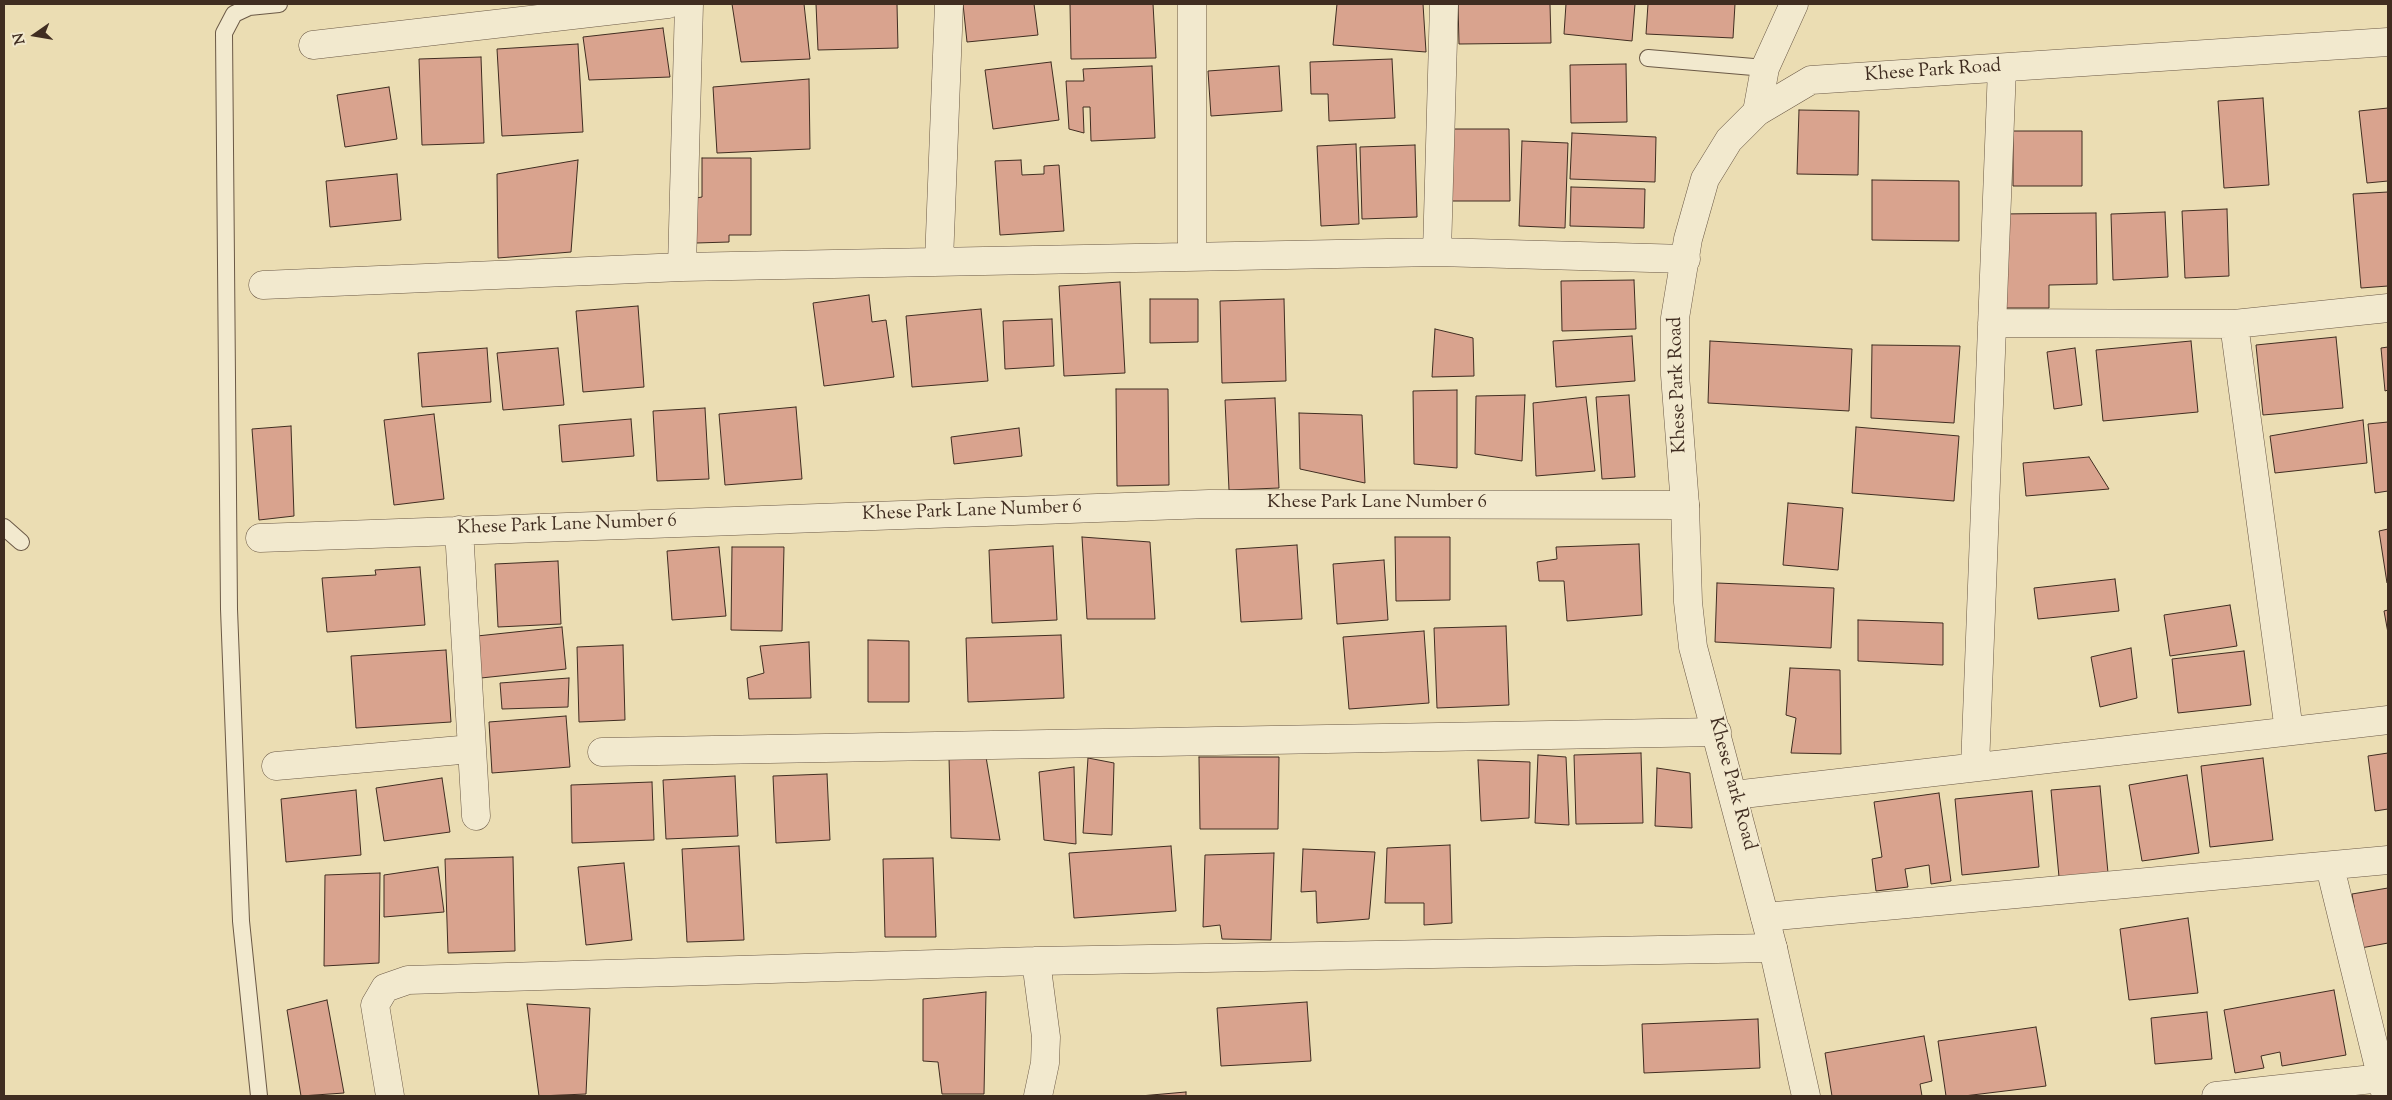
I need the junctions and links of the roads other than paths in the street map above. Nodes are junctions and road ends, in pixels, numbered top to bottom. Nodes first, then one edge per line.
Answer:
1 (279, 4) edge
2 (668, 4) edge
3 (689, 4) edge
4 (949, 4) edge
5 (1192, 4) edge
6 (1444, 4) edge
7 (1794, 4) edge
8 (2388, 42) edge
9 (312, 45) dead end
10 (1648, 58) dead end
11 (1764, 68) junction
12 (2002, 68) junction
13 (1757, 112) junction
14 (1437, 252) junction
15 (1192, 257) junction
16 (1686, 260) junction
17 (939, 261) junction
18 (682, 267) junction
19 (264, 285) dead end
20 (2388, 308) edge
21 (1992, 323) junction
22 (2234, 324) junction
23 (1685, 505) junction
24 (4, 527) edge
25 (459, 530) junction
26 (260, 538) dead end
27 (21, 542) dead end
28 (2388, 720) edge
29 (2289, 731) junction
30 (1717, 732) junction
31 (472, 749) junction
32 (602, 752) dead end
33 (276, 766) dead end
34 (1975, 767) junction
35 (1734, 795) junction
36 (476, 816) dead end
37 (2388, 860) edge
38 (2330, 867) junction
39 (1765, 918) junction
40 (1773, 948) junction
41 (1036, 961) junction
42 (2384, 1087) edge
43 (260, 1096) edge
44 (390, 1096) edge
45 (1038, 1096) edge
46 (1806, 1096) edge
47 (2216, 1096) edge

1 - 43 lane
2 - 9 street
3 - 18 street
4 - 17 street
5 - 15 street
6 - 14 street
7 - 11 street
8 - 12 street, Khese Park Road
10 - 11 lane
11 - 13 street
12 - 13 street, Khese Park Road
12 - 21 street
13 - 16 street, Khese Park Road
14 - 15 street
14 - 16 street
15 - 17 street
16 - 23 street, Khese Park Road
17 - 18 street
18 - 19 street
20 - 22 street
21 - 22 street
21 - 34 street
22 - 29 street
23 - 25 street, Khese Park Lane Number 6
23 - 30 street, Khese Park Road
24 - 27 lane
25 - 26 street, Khese Park Lane Number 6
25 - 31 street
28 - 29 street
29 - 34 street
30 - 32 street
30 - 35 street, Khese Park Road
31 - 33 street
31 - 36 street
34 - 35 street
35 - 39 street, Khese Park Road
37 - 38 street
38 - 39 street
38 - 42 street
39 - 40 street, Khese Park Road
40 - 41 street
40 - 46 street, Khese Park Road
41 - 44 street
41 - 45 street
42 - 47 street

